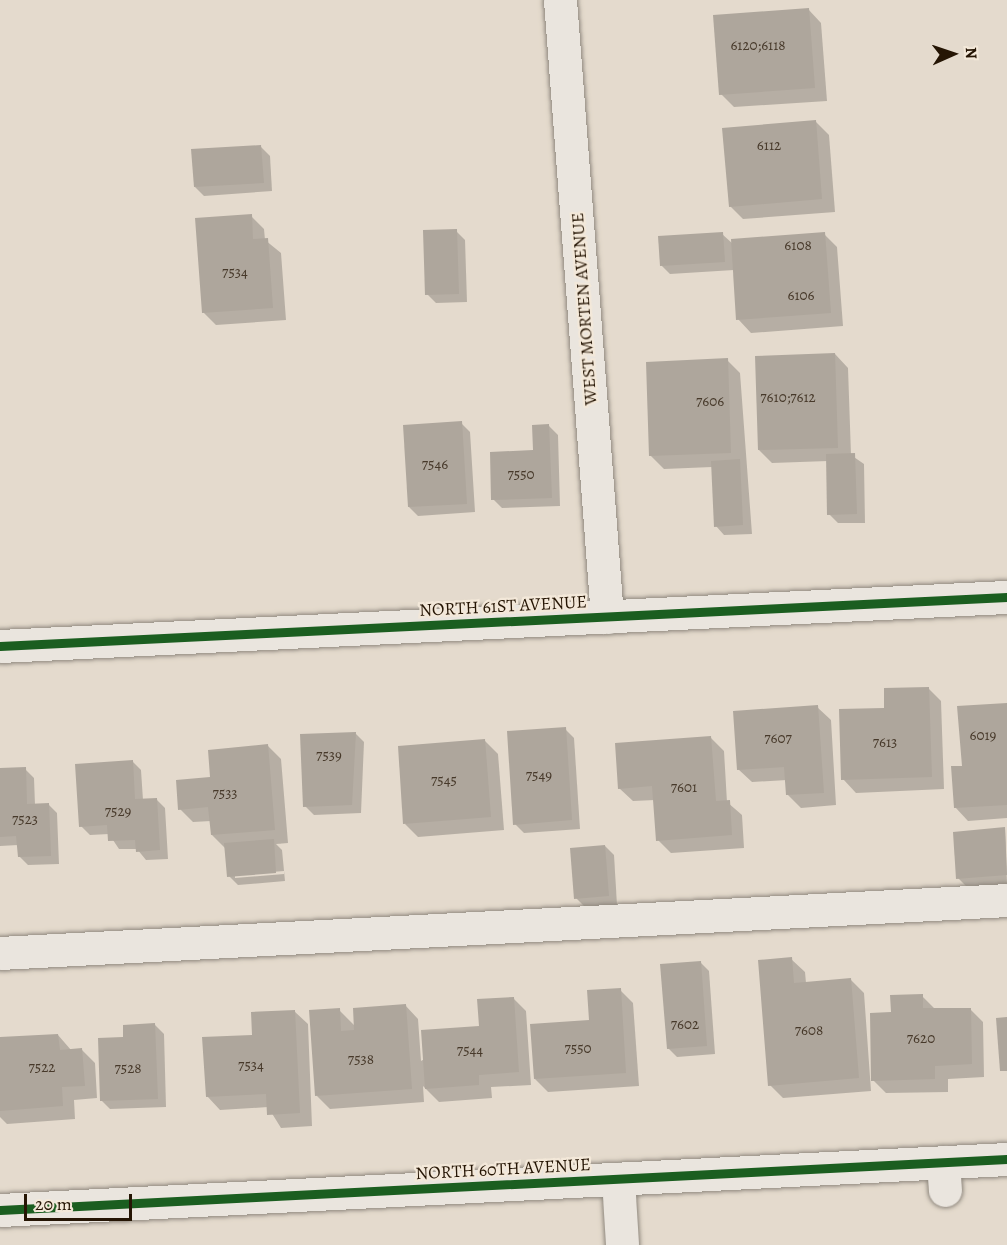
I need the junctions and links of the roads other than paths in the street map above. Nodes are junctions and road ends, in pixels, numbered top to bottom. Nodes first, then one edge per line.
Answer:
1 (560, 0) edge
2 (1007, 597) edge
3 (607, 617) junction
4 (0, 646) edge
5 (1007, 900) edge
6 (0, 953) edge
7 (1007, 1159) edge
8 (618, 1179) junction
9 (0, 1210) edge
10 (622, 1245) edge

1 - 3 street, WEST MORTEN AVENUE
2 - 3 street, NORTH 61ST AVENUE
3 - 4 street, NORTH 61ST AVENUE
5 - 6 street
7 - 8 street, NORTH 60TH AVENUE
8 - 9 street, NORTH 60TH AVENUE
8 - 10 street

